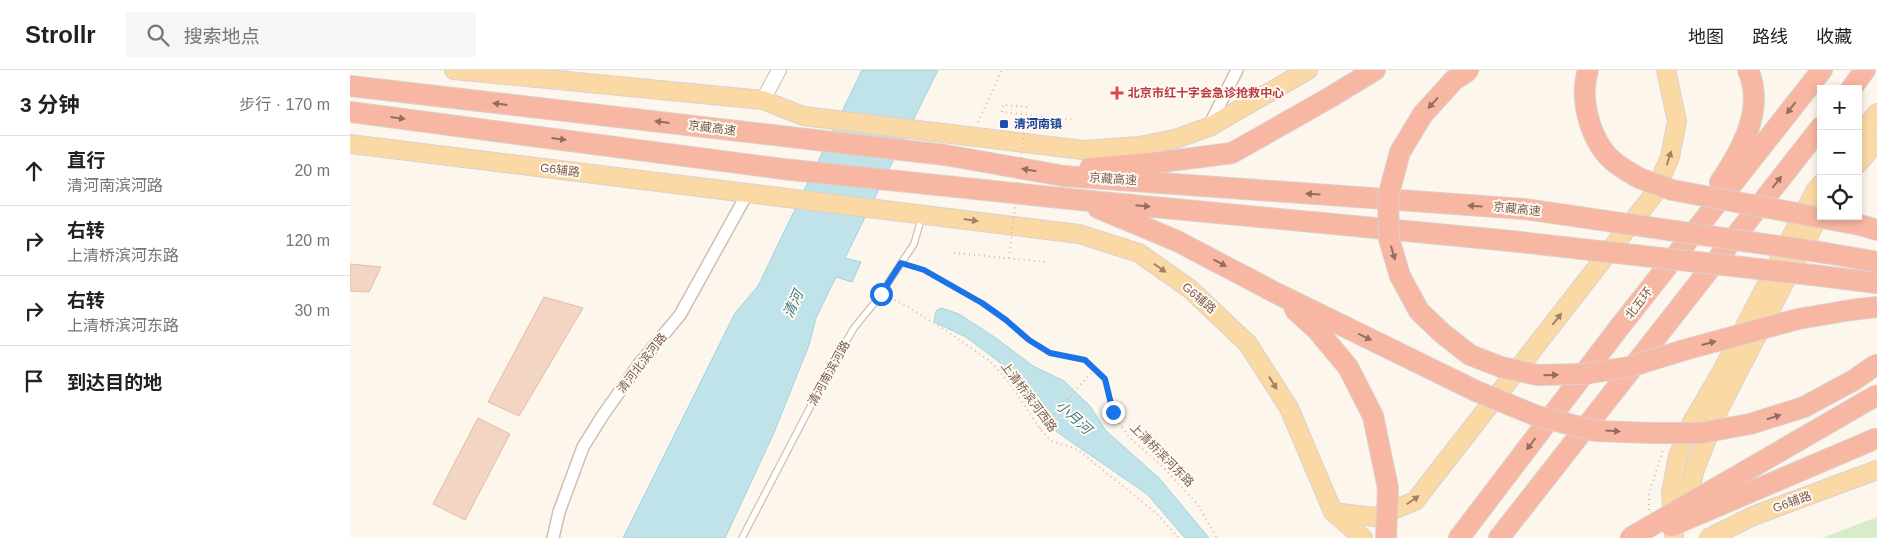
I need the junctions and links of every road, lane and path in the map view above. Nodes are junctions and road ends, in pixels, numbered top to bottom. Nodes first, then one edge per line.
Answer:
1 (454, 70) edge
2 (779, 70) edge
3 (1002, 70) edge
4 (1237, 70) edge
5 (1308, 70) edge
6 (1375, 70) edge
7 (1469, 70) edge
8 (1588, 70) edge
9 (1666, 70) edge
10 (1748, 70) edge
11 (1822, 70) edge
12 (1865, 70) edge
13 (1854, 85) edge
14 (350, 86) edge
15 (763, 100) junction
16 (1027, 107) dead end
17 (350, 112) edge
18 (1877, 113) edge
19 (1026, 114) junction
20 (1075, 120) dead end
21 (1208, 127) junction
22 (1819, 130) edge
23 (1862, 132) edge
24 (973, 136) junction
25 (1877, 141) edge
26 (350, 144) edge
27 (1862, 159) edge
28 (1064, 176) junction
29 (1817, 189) edge
30 (747, 194) junction
31 (1080, 200) junction
32 (923, 214) junction
33 (1817, 220) edge
34 (1869, 227) edge
35 (954, 252) dead end
36 (1009, 258) junction
37 (1046, 262) dead end
38 (1877, 262) edge
39 (901, 263) junction
40 (1877, 283) edge
41 (881, 294) junction
42 (1278, 294) junction
43 (1877, 307) edge
44 (1618, 329) junction
45 (1877, 364) edge
46 (1095, 369) junction
47 (1877, 395) edge
48 (1040, 429) junction
49 (1877, 438) edge
50 (1877, 470) edge
51 (1333, 512) junction
52 (1462, 534) edge
53 (553, 538) edge
54 (742, 538) edge
55 (1179, 538) edge
56 (1217, 538) edge
57 (1349, 538) edge
58 (1363, 538) edge
59 (1386, 538) edge
60 (1500, 538) edge
61 (1630, 538) edge
62 (1644, 538) edge
63 (1674, 538) edge
64 (1679, 538) edge
65 (1709, 538) edge

1 - 15 main road
2 - 15 street
3 - 24 path
4 - 21 street
5 - 21 main road
6 - 28 highway
7 -> 43 highway, bridge
8 - 34 highway, bridge
51 -> 9 main road
10 - 44 highway
11 -> 44 highway, 北五环
12 - 13 highway
28 -> 14 highway, 京藏高速
15 - 24 main road
16 - 19 path
17 -> 31 highway, 京藏高速
18 - 23 main road
19 - 20 path
19 - 36 path, bridge
21 - 24 main road
60 -> 22 highway
25 - 27 main road
26 - 30 main road, G6辅路
38 -> 28 highway, 京藏高速, bridge
29 - 63 main road
30 - 32 main road, G6辅路
30 - 53 street, 清河北滨河路
31 -> 40 highway, 京藏高速, bridge
31 -> 42 highway, bridge
32 - 39 lane, 清河南滨河路
32 -> 51 main road, G6辅路
33 - 64 main road
35 - 36 path
36 - 37 path
39 - 41 lane, 清河南滨河路
39 - 46 path
41 - 48 path, 上清桥滨河西路
41 - 54 lane, 清河南滨河路
42 -> 45 highway, bridge
42 - 59 highway, bridge
44 -> 52 highway, 北五环
46 - 48 path
46 - 56 path, 上清桥滨河东路
47 - 61 highway, bridge
48 - 55 path, 上清桥滨河西路
49 - 62 highway, bridge
50 - 65 main road, G6辅路
51 - 57 main road
51 - 58 main road, G6辅路

